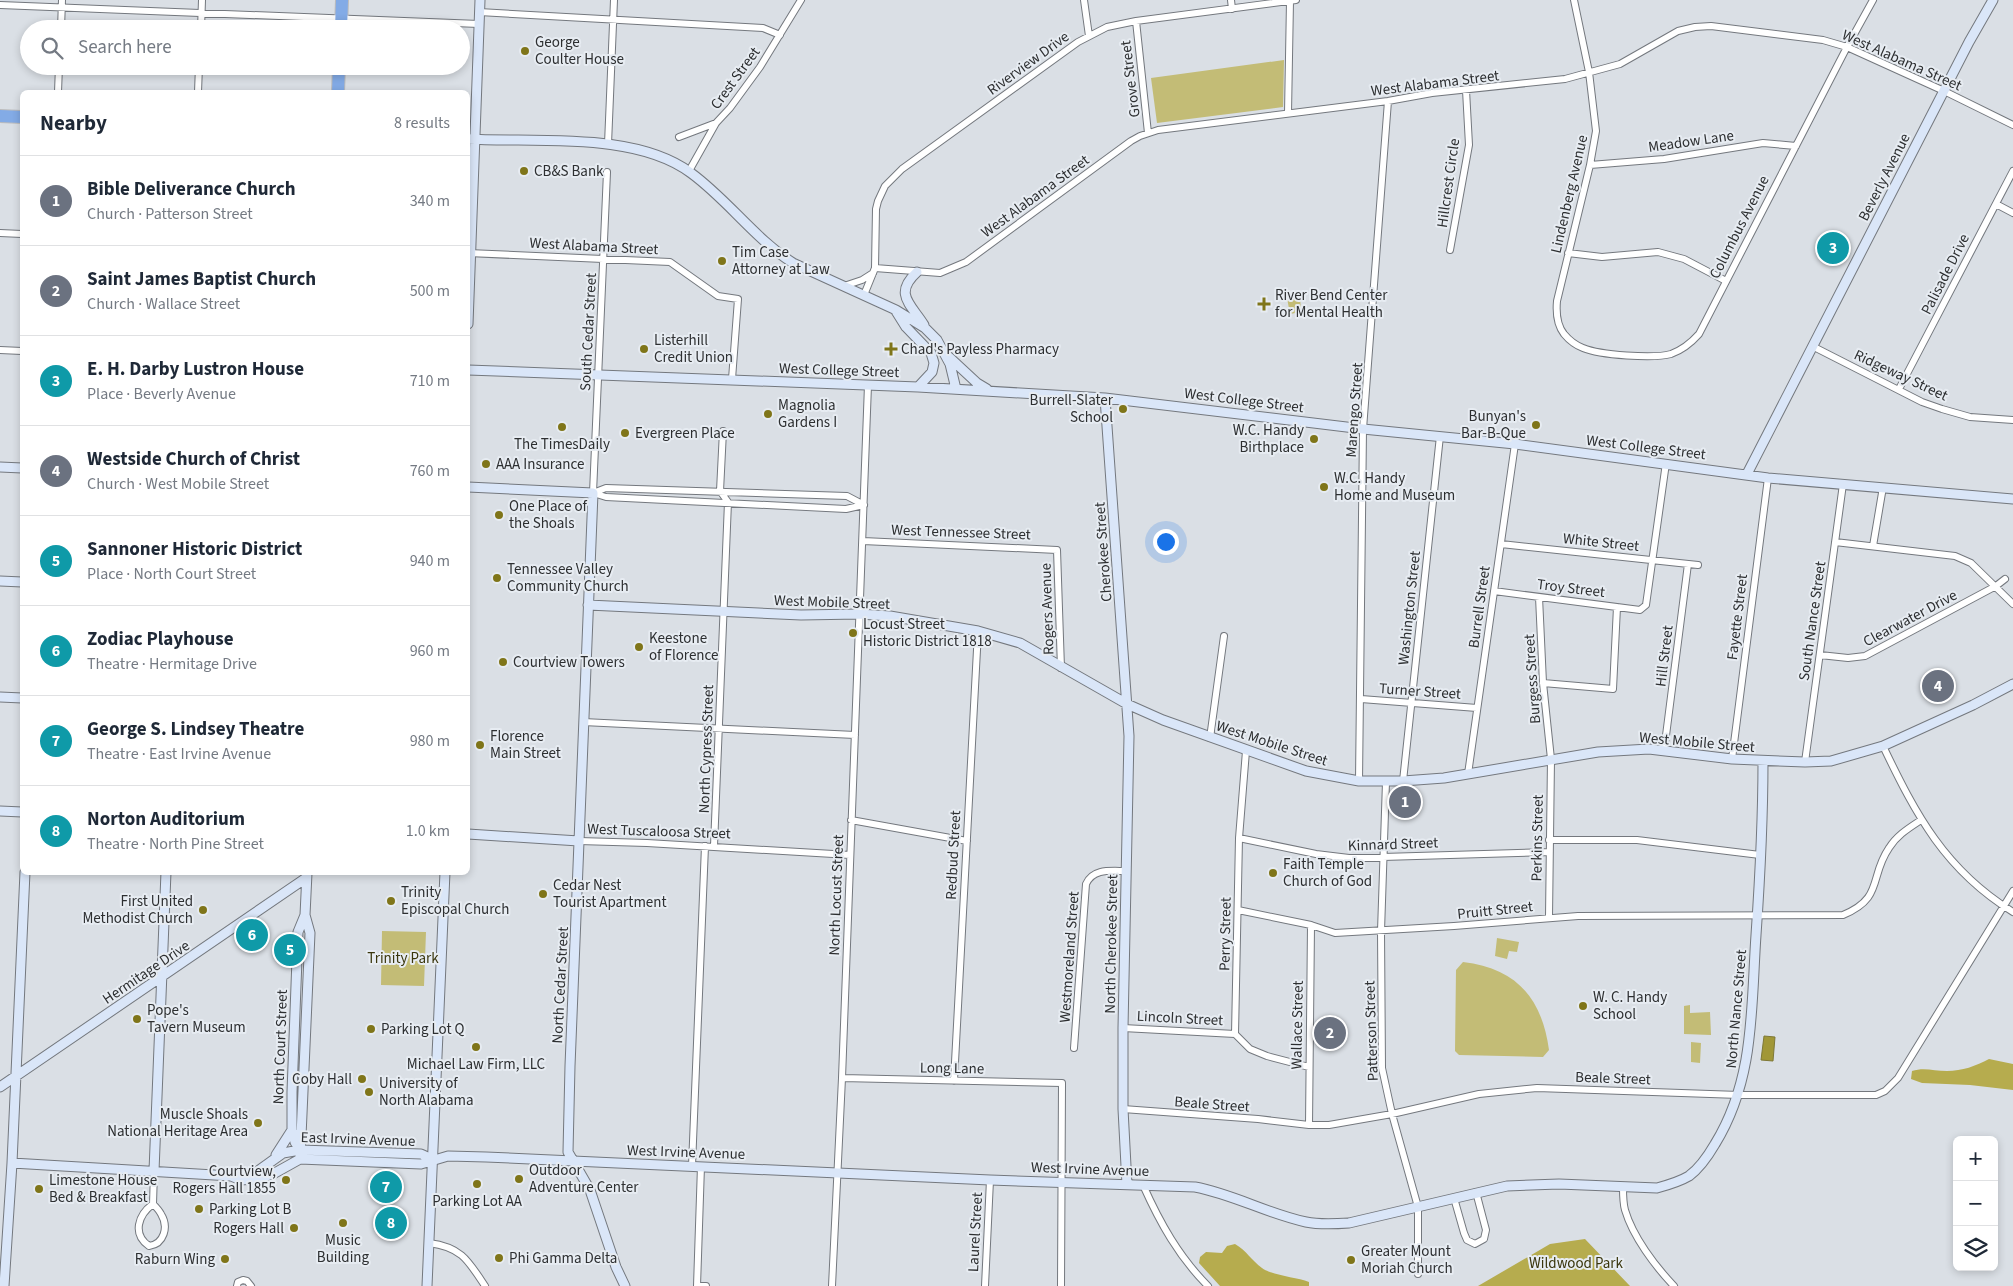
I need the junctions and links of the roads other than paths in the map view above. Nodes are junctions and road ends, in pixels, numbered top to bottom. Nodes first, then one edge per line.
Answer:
1 (62, 0) edge
2 (202, 0) edge
3 (342, 0) edge
4 (480, 0) edge
5 (614, 0) edge
6 (801, 0) edge
7 (1084, 0) edge
8 (1230, 0) edge
9 (1293, 0) edge
10 (1574, 0) edge
11 (1873, 0) edge
12 (1993, 0) edge
13 (0, 4) edge
14 (62, 8) junction
15 (1232, 9) junction
16 (202, 12) junction
17 (479, 12) junction
18 (61, 20) edge
19 (202, 20) edge
20 (295, 20) edge
21 (341, 20) edge
22 (613, 20) junction
23 (1136, 22) junction
24 (470, 24) edge
25 (479, 24) junction
26 (780, 35) junction
27 (1088, 36) junction
28 (1847, 46) junction
29 (1589, 72) junction
30 (59, 75) edge
31 (199, 75) edge
32 (339, 75) edge
33 (58, 90) edge
34 (198, 90) edge
35 (338, 90) edge
36 (1466, 90) junction
37 (1944, 91) junction
38 (1388, 101) junction
39 (1288, 113) junction
40 (0, 116) edge
41 (20, 117) edge
42 (716, 123) junction
43 (2013, 125) edge
44 (1148, 133) junction
45 (679, 137) dead end
46 (471, 139) edge
47 (608, 144) junction
48 (1796, 146) junction
49 (1590, 165) junction
50 (2013, 170) edge
51 (689, 171) junction
52 (607, 172) dead end
53 (470, 196) edge
54 (1996, 204) junction
55 (2013, 213) edge
56 (0, 233) edge
57 (20, 234) edge
58 (1450, 250) dead end
59 (1568, 252) junction
60 (470, 253) edge
61 (604, 259) junction
62 (875, 270) junction
63 (917, 272) junction
64 (1726, 281) junction
65 (844, 286) junction
66 (864, 295) junction
67 (896, 310) junction
68 (925, 328) junction
69 (1563, 333) joint
70 (1812, 346) junction
71 (0, 350) edge
72 (20, 351) edge
73 (944, 352) junction
74 (470, 370) edge
75 (598, 375) junction
76 (732, 379) junction
77 (868, 385) junction
78 (918, 387) junction
79 (956, 389) junction
80 (1899, 389) junction
81 (989, 390) junction
82 (1106, 398) junction
83 (2013, 420) edge
84 (1364, 429) junction
85 (723, 431) dead end
86 (1440, 436) junction
87 (1515, 444) junction
88 (1666, 463) junction
89 (0, 467) edge
90 (20, 468) edge
91 (1747, 474) junction
92 (1768, 478) junction
93 (1843, 484) junction
94 (470, 487) edge
95 (1882, 487) junction
96 (720, 492) junction
97 (593, 493) junction
98 (2013, 499) edge
99 (728, 502) junction
100 (864, 505) junction
101 (863, 541) junction
102 (1835, 542) junction
103 (1500, 544) junction
104 (1873, 546) junction
105 (1057, 550) joint
106 (1652, 560) junction
107 (1688, 564) junction
108 (1698, 565) dead end
109 (2005, 579) dead end
110 (0, 581) edge
111 (20, 582) edge
112 (1996, 586) junction
113 (1494, 591) junction
114 (1539, 597) junction
115 (2013, 604) edge
116 (588, 605) junction
117 (1617, 606) junction
118 (724, 612) junction
119 (859, 614) junction
120 (978, 631) junction
121 (1224, 636) dead end
122 (1820, 655) junction
123 (1061, 668) junction
124 (1544, 683) junction
125 (2013, 684) edge
126 (0, 697) edge
127 (20, 698) edge
128 (1361, 699) junction
129 (1412, 703) junction
130 (1127, 704) junction
131 (1477, 708) junction
132 (583, 722) junction
133 (719, 729) junction
134 (855, 735) junction
135 (1210, 738) junction
136 (1883, 746) junction
137 (1246, 751) junction
138 (1664, 751) junction
139 (1551, 759) junction
140 (1732, 759) junction
141 (1764, 761) junction
142 (1805, 762) junction
143 (1468, 774) junction
144 (1359, 781) junction
145 (1403, 781) junction
146 (1386, 782) junction
147 (0, 811) edge
148 (20, 812) edge
149 (851, 820) junction
150 (1922, 820) junction
151 (470, 834) edge
152 (1239, 838) junction
153 (1548, 840) junction
154 (579, 841) junction
155 (967, 841) junction
156 (705, 846) junction
157 (714, 846) junction
158 (1549, 852) junction
159 (850, 855) junction
160 (1760, 855) junction
161 (1384, 858) junction
162 (1126, 871) junction
163 (25, 875) edge
164 (166, 875) edge
165 (306, 875) edge
166 (445, 875) edge
167 (2013, 891) edge
168 (2004, 906) junction
169 (1238, 910) junction
170 (2013, 912) edge
171 (1757, 914) junction
172 (305, 916) junction
173 (1549, 917) junction
174 (1312, 925) junction
175 (1381, 931) junction
176 (162, 977) junction
177 (1123, 1028) junction
178 (1235, 1034) junction
179 (1074, 1048) dead end
180 (1309, 1067) junction
181 (16, 1074) junction
182 (842, 1078) junction
183 (954, 1080) junction
184 (0, 1087) edge
185 (292, 1092) junction
186 (304, 1092) junction
187 (1739, 1095) junction
188 (1123, 1109) junction
189 (1392, 1114) junction
190 (1309, 1126) junction
191 (292, 1130) junction
192 (300, 1150) junction
193 (272, 1159) junction
194 (300, 1159) junction
195 (432, 1159) junction
196 (571, 1160) junction
197 (12, 1162) junction
198 (696, 1166) junction
199 (154, 1171) junction
200 (836, 1173) junction
201 (231, 1176) junction
202 (990, 1180) junction
203 (1061, 1182) junction
204 (1127, 1185) junction
205 (1143, 1185) junction
206 (1623, 1187) junction
207 (1476, 1192) junction
208 (1454, 1198) junction
209 (153, 1204) junction
210 (1418, 1207) junction
211 (429, 1243) junction
212 (1418, 1274) dead end
213 (4, 1286) edge
214 (237, 1286) edge
215 (251, 1286) edge
216 (427, 1286) edge
217 (484, 1286) edge
218 (624, 1286) edge
219 (697, 1286) edge
220 (706, 1286) edge
221 (832, 1286) edge
222 (985, 1286) edge
223 (1060, 1286) edge
224 (1208, 1286) edge
225 (1674, 1286) edge

1 - 14 street
2 - 16 street
3 - 21 highway
4 - 17 street
5 - 22 street
6 - 26 street, Crest Street
7 - 27 street
8 - 15 street
9 - 15 street, Riverview Drive
9 - 39 street
10 - 29 street, Lindenberg Avenue
11 - 28 street, Columbus Avenue
12 - 37 street, Beverly Avenue
13 - 14 street
14 - 16 street
14 - 18 street
15 - 23 street, Riverview Drive
16 - 19 street
16 - 20 street
17 - 22 street
17 - 25 street
22 - 26 street
22 - 47 street
23 - 27 street, Riverview Drive
23 - 44 street, Grove Street
24 - 25 street
25 - 46 street
26 - 42 street, Crest Street
27 - 62 street, Riverview Drive
28 - 29 street, West Alabama Street
28 - 37 street, West Alabama Street
28 - 48 street, Columbus Avenue
29 - 36 street, West Alabama Street
29 - 49 street, Lindenberg Avenue
30 - 33 street
31 - 34 street
32 - 35 highway
36 - 38 street, West Alabama Street
36 - 58 street, Hillcrest Circle
37 - 43 street, West Alabama Street
37 - 70 street, Beverly Avenue
38 - 39 street, West Alabama Street
38 - 84 street, Marengo Street
39 - 44 street, West Alabama Street
40 - 41 highway
42 - 45 street
42 - 51 street, Crest Street
44 - 63 street, West Alabama Street
46 - 47 street
46 - 53 street
47 - 51 street
48 - 49 street, Meadow Lane
48 - 64 street, Columbus Avenue
49 - 59 street, Lindenberg Avenue
50 - 54 street, Palisade Drive
51 - 65 street
52 - 61 street, South Cedar Street
54 - 55 street
54 - 80 street, Palisade Drive
56 - 57 street
59 - 64 street
59 - 69 street, Lindenberg Avenue
60 - 61 street, West Alabama Street
61 - 75 street, South Cedar Street
61 - 76 street, West Alabama Street
62 - 63 street, West Alabama Street
62 - 65 street
62 - 66 street, Riverview Drive
63 - 68 street
64 - 69 street, Columbus Avenue
65 - 66 street
66 - 67 street
67 - 68 street
67 - 78 street
68 - 73 street
70 - 80 street, Ridgeway Street
70 - 91 street, Beverly Avenue
71 - 72 street
73 - 79 street
73 - 81 street
74 - 75 street, West College Street
75 - 76 street, West College Street
75 - 97 street, South Cedar Street
76 - 77 street, West College Street
77 - 78 street, West College Street
77 - 100 street, North Locust Street
78 - 79 street, West College Street
79 - 81 street, West College Street
80 - 83 street, Ridgeway Street
81 - 82 street, West College Street
82 - 84 street, West College Street
82 - 130 street, Cherokee Street
84 - 86 street, West College Street
84 - 128 street, Marengo Street
85 - 96 street
86 - 87 street, West College Street
86 - 129 street, Washington Street
87 - 88 street, West College Street
87 - 103 street, Burrell Street
88 - 91 street, West College Street
88 - 106 street
89 - 90 street
91 - 92 street, West College Street
92 - 93 street, West College Street
92 - 140 street, Fayette Street
93 - 95 street, West College Street
93 - 102 street, South Nance Street
94 - 97 street
95 - 98 street, West College Street
95 - 104 street
96 - 97 street
96 - 99 street
96 - 100 street
97 - 99 street
97 - 116 street, North Cedar Street
99 - 100 street
99 - 118 street, North Cypress Street
100 - 101 street, North Locust Street
101 - 105 street, West Tennessee Street
101 - 119 street, North Locust Street
102 - 104 street
102 - 122 street, South Nance Street
103 - 106 street, White Street
103 - 113 street, Burrell Street
104 - 112 street
105 - 123 street, Rogers Avenue
106 - 107 street, White Street
106 - 117 street, Troy Street
107 - 108 street, White Street
107 - 138 street, Hill Street
109 - 112 street, Clearwater Drive
110 - 111 street
112 - 115 street
112 - 122 street, Clearwater Drive
113 - 114 street, Troy Street
113 - 131 street, Burrell Street
114 - 117 street, Troy Street
114 - 124 street, Burgess Street
116 - 118 street, West Mobile Street
116 - 132 street, North Cedar Street
117 - 124 street
118 - 119 street, West Mobile Street
118 - 133 street, North Cypress Street
119 - 120 street, West Mobile Street
119 - 134 street, North Locust Street
120 - 123 street, West Mobile Street
120 - 155 street, Redbud Street
121 - 135 street
122 - 142 street, South Nance Street
123 - 130 street, West Mobile Street
124 - 139 street, Burgess Street
125 - 136 street, West Mobile Street
126 - 127 street
128 - 129 street, Turner Street
128 - 144 street, Marengo Street
129 - 131 street, Turner Street
129 - 145 street, Washington Street
130 - 135 street, West Mobile Street
130 - 162 street, North Cherokee Street
131 - 143 street, Burrell Street
132 - 133 street
132 - 154 street, North Cedar Street
133 - 134 street
133 - 157 street, North Cypress Street
134 - 149 street, North Locust Street
135 - 137 street, West Mobile Street
136 - 142 street, West Mobile Street
136 - 150 street
137 - 144 street, West Mobile Street
137 - 152 street, Perry Street
138 - 139 street, West Mobile Street
138 - 140 street, West Mobile Street
139 - 143 street, West Mobile Street
139 - 153 street, Perkins Street
140 - 141 street, West Mobile Street
141 - 142 street, West Mobile Street
141 - 160 street, North Nance Street
143 - 145 street, West Mobile Street
144 - 146 street, West Mobile Street
145 - 146 street, West Mobile Street
146 - 161 street, Patterson Street
147 - 148 street
149 - 155 street
149 - 159 street, North Locust Street
150 - 168 street
150 - 171 street, Pruitt Street
151 - 154 street, West Tuscaloosa Street
152 - 161 street, Kinnard Street
152 - 169 street, Perry Street
153 - 158 street, Perkins Street
153 - 160 street
154 - 156 street, West Tuscaloosa Street
154 - 196 street, North Cedar Street
155 - 183 street, Redbud Street
156 - 157 street, West Tuscaloosa Street
156 - 198 street
157 - 159 street, West Tuscaloosa Street
158 - 161 street, Kinnard Street
158 - 173 street, Perkins Street
159 - 182 street, North Locust Street
160 - 171 street, North Nance Street
161 - 175 street, Patterson Street
162 - 177 street, North Cherokee Street
162 - 179 street, Westmoreland Street
163 - 181 street
164 - 176 street
165 - 172 street, North Court Street
165 - 176 street, Hermitage Drive
166 - 195 street
167 - 168 street, Beale Street
168 - 170 street
168 - 187 street, Beale Street
169 - 174 street, Pruitt Street
169 - 178 street, Perry Street
171 - 173 street, Pruitt Street
171 - 187 street, North Nance Street
172 - 185 street, North Court Street
172 - 186 street, North Court Street
173 - 175 street, Pruitt Street
174 - 175 street, Pruitt Street
174 - 180 street, Wallace Street
175 - 189 street, Patterson Street
176 - 181 street, Hermitage Drive
176 - 199 street
177 - 178 street, Lincoln Street
177 - 188 street, North Cherokee Street
178 - 180 street
180 - 190 street, Wallace Street
181 - 184 street, Hermitage Drive
181 - 197 street
182 - 183 street, Long Lane
182 - 200 street, North Locust Street
183 - 203 street, Long Lane
185 - 186 street
185 - 191 street, North Court Street
186 - 192 street, North Court Street
187 - 189 street, Beale Street
187 - 206 street, North Nance Street
188 - 190 street, Beale Street
188 - 204 street, North Cherokee Street
189 - 190 street, Beale Street
189 - 210 street, Patterson Street
191 - 192 street, North Court Street
191 - 193 street
192 - 193 street, East Irvine Avenue
192 - 194 street, North Court Street
192 - 195 street, East Irvine Avenue
193 - 201 street, East Irvine Avenue
194 - 195 street, East Irvine Avenue
194 - 201 street, East Irvine Avenue
195 - 196 street, West Irvine Avenue
195 - 211 street
196 - 198 street, West Irvine Avenue
196 - 218 street, North Cedar Street
197 - 199 street, East Irvine Avenue
197 - 213 street
198 - 200 street, West Irvine Avenue
198 - 219 street
199 - 201 street, East Irvine Avenue
199 - 209 street
200 - 202 street, West Irvine Avenue
200 - 221 street, North Locust Street
202 - 203 street, West Irvine Avenue
202 - 222 street, Laurel Street
203 - 204 street, West Irvine Avenue
203 - 223 street
204 - 205 street, West Irvine Avenue
205 - 210 street, West Irvine Avenue
205 - 224 street
206 - 207 street, West Irvine Avenue
206 - 225 street
207 - 208 street, West Irvine Avenue
207 - 208 street
208 - 210 street, West Irvine Avenue
209 - 209 street
210 - 212 street, Patterson Street
211 - 216 street
211 - 217 street
214 - 215 street
219 - 220 street

